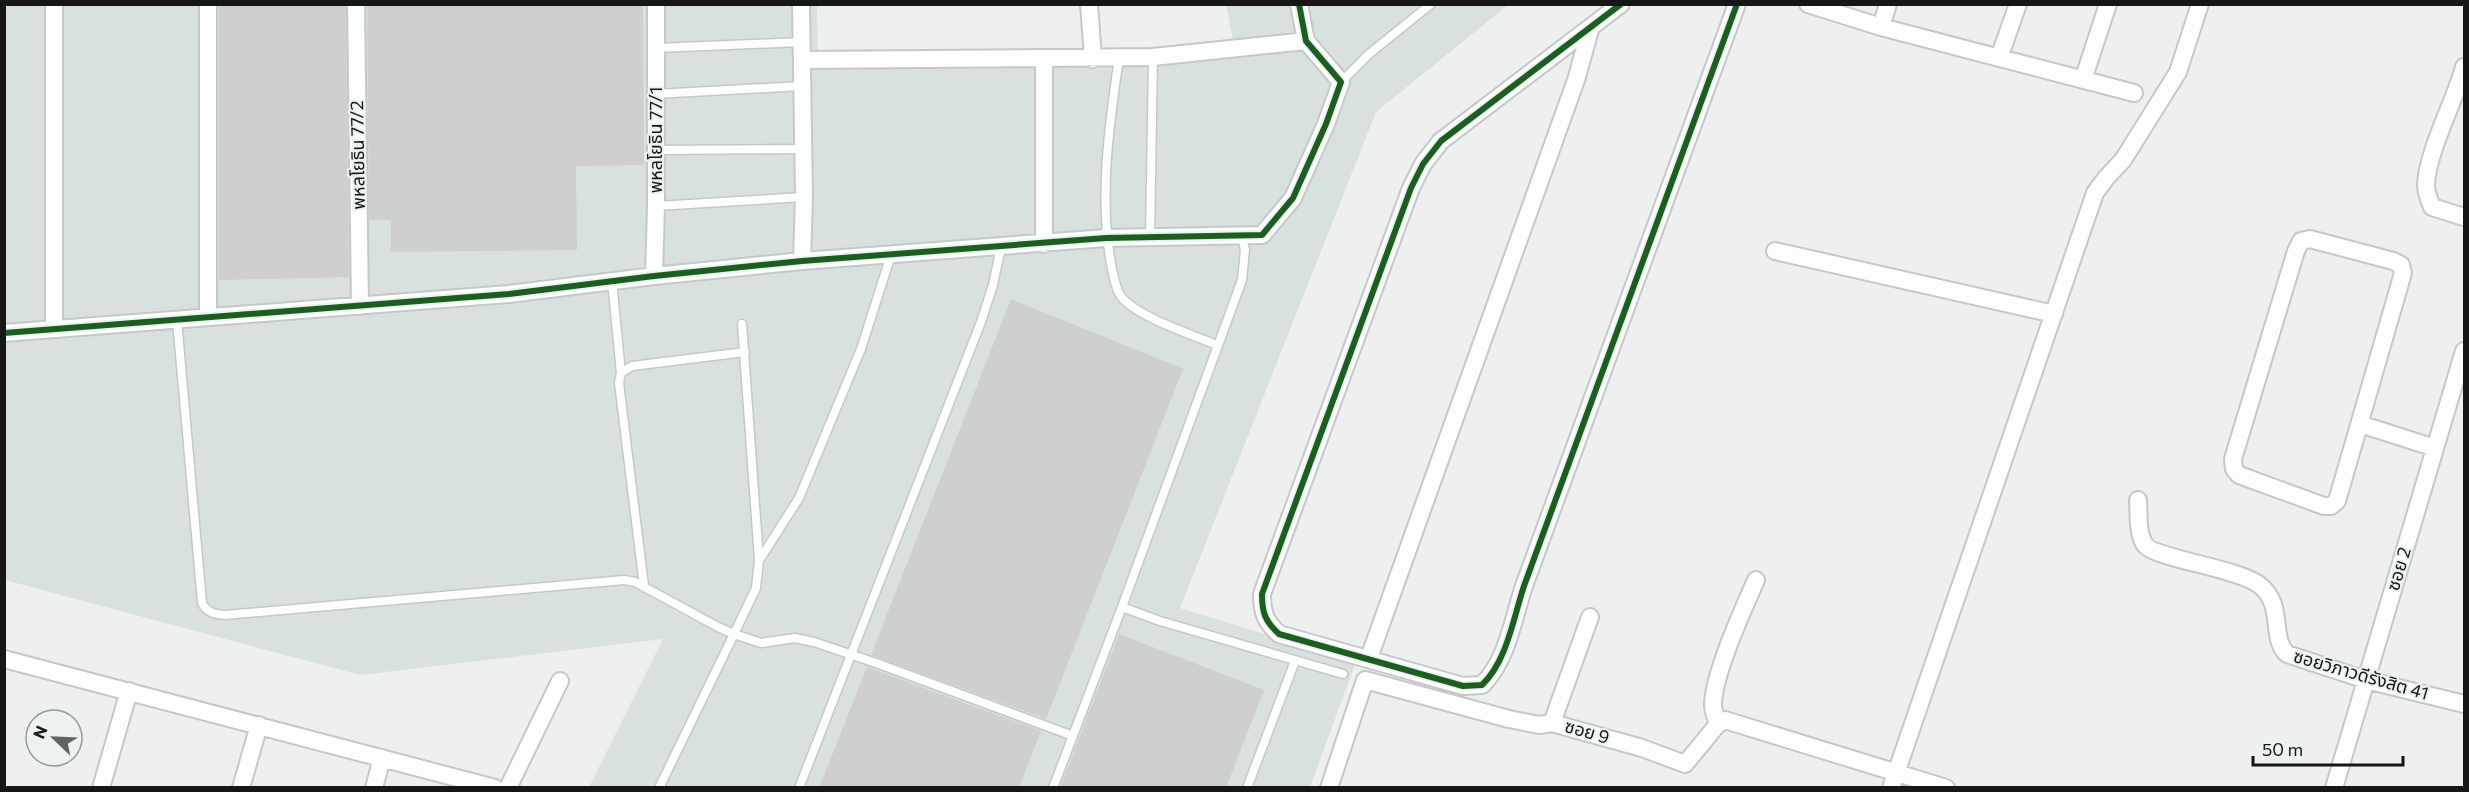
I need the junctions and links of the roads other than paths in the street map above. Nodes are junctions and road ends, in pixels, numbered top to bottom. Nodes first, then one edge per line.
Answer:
1 (54, 4) edge
2 (208, 4) edge
3 (356, 4) edge
4 (656, 4) edge
5 (801, 4) edge
6 (1089, 4) edge
7 (1431, 4) edge
8 (1622, 4) edge
9 (1737, 4) edge
10 (1808, 4) edge
11 (1888, 4) edge
12 (2018, 4) edge
13 (2108, 4) edge
14 (2200, 4) edge
15 (1302, 6) edge
16 (1881, 27) junction
17 (1590, 30) junction
18 (1306, 41) junction
19 (802, 42) junction
20 (656, 48) junction
21 (1153, 57) junction
22 (1119, 58) junction
23 (1999, 58) junction
24 (1044, 59) junction
25 (1092, 59) junction
26 (802, 60) junction
27 (2464, 67) edge
28 (2083, 80) junction
29 (1341, 82) junction
30 (802, 86) junction
31 (2134, 93) dead end
32 (655, 94) junction
33 (803, 149) junction
34 (655, 150) junction
35 (804, 197) junction
36 (656, 206) junction
37 (2464, 217) edge
38 (1242, 236) junction
39 (1106, 238) junction
40 (1150, 238) junction
41 (1044, 244) junction
42 (1001, 248) junction
43 (1775, 251) dead end
44 (891, 255) junction
45 (802, 261) junction
46 (654, 276) junction
47 (612, 281) junction
48 (360, 306) junction
49 (2054, 314) junction
50 (208, 317) junction
51 (177, 320) junction
52 (742, 324) dead end
53 (54, 329) junction
54 (4, 333) edge
55 (1217, 345) junction
56 (2464, 351) edge
57 (745, 352) junction
58 (621, 373) junction
59 (2360, 424) junction
60 (2435, 448) junction
61 (2138, 500) dead end
62 (759, 560) junction
63 (1756, 580) dead end
64 (644, 586) junction
65 (1122, 607) junction
66 (1590, 617) dead end
67 (734, 634) junction
68 (850, 655) junction
69 (1369, 658) junction
70 (4, 659) edge
71 (1295, 661) junction
72 (1343, 674) dead end
73 (2366, 680) junction
74 (560, 681) dead end
75 (129, 691) junction
76 (2464, 704) edge
77 (1552, 723) junction
78 (1718, 724) junction
79 (259, 725) junction
80 (1073, 736) junction
81 (382, 758) junction
82 (1894, 780) edge
83 (101, 788) edge
84 (241, 788) edge
85 (374, 788) edge
86 (495, 788) edge
87 (508, 788) edge
88 (659, 788) edge
89 (799, 788) edge
90 (1053, 788) edge
91 (1247, 788) edge
92 (1329, 788) edge
93 (1946, 788) edge
94 (2334, 788) edge

1 - 53 street
2 - 50 street
3 - 48 street, พหลโยธิน 77/2
4 - 20 street, พหลโยธิน 77/1
5 - 19 street
6 - 25 street
7 - 29 lane
8 - 17 street
9 - 69 street
10 - 16 street
11 - 16 street
12 - 23 street
13 - 28 street
14 - 49 street
15 - 18 street
16 - 23 street
17 - 69 street
17 - 69 street
18 - 21 street
18 - 29 street
19 - 20 lane
19 - 26 street
20 - 32 street, พหลโยธิน 77/1
21 - 22 street
21 - 40 lane
22 - 25 street
22 - 39 lane
23 - 28 street
24 - 25 street
24 - 26 street
24 - 41 street
26 - 30 street
27 - 37 street
28 - 31 street
29 - 38 street
30 - 32 lane
30 - 33 street
32 - 34 street, พหลโยธิน 77/1
33 - 34 lane
33 - 35 street
34 - 36 street, พหลโยธิน 77/1
35 - 36 lane
35 - 45 street
36 - 46 street, พหลโยธิน 77/1
38 - 40 street
38 - 55 lane
39 - 40 street
39 - 41 street
39 - 55 lane
41 - 42 street
42 - 44 street
42 - 68 lane
43 - 49 street
44 - 45 street
44 - 62 lane
45 - 46 street
46 - 47 street
47 - 48 street
47 - 58 lane
48 - 50 street
49 - 82 street
50 - 51 street
51 - 53 street
51 - 64 lane
52 - 57 lane
53 - 54 street
55 - 65 lane
56 - 60 street, ซอย 2
57 - 58 lane
57 - 62 lane
58 - 64 lane
59 - 59 street
59 - 60 street
60 - 73 street, ซอย 2
61 - 73 street, ซอยวิภาวดีรังสิต 41
62 - 67 lane
63 - 78 street
64 - 67 lane
65 - 71 lane
65 - 80 lane
66 - 77 street
67 - 68 lane
67 - 88 lane
68 - 80 lane
68 - 89 lane
70 - 75 street
71 - 72 lane
71 - 91 lane
73 - 76 street, ซอยวิภาวดีรังสิต 41
73 - 94 street, ซอย 2
74 - 87 street
75 - 79 street
75 - 83 street
77 - 78 street, ซอย 9
77 - 92 street, ซอย 9
78 - 82 street
79 - 81 street
79 - 84 street
80 - 90 lane
81 - 85 street
81 - 86 street
82 - 93 street

